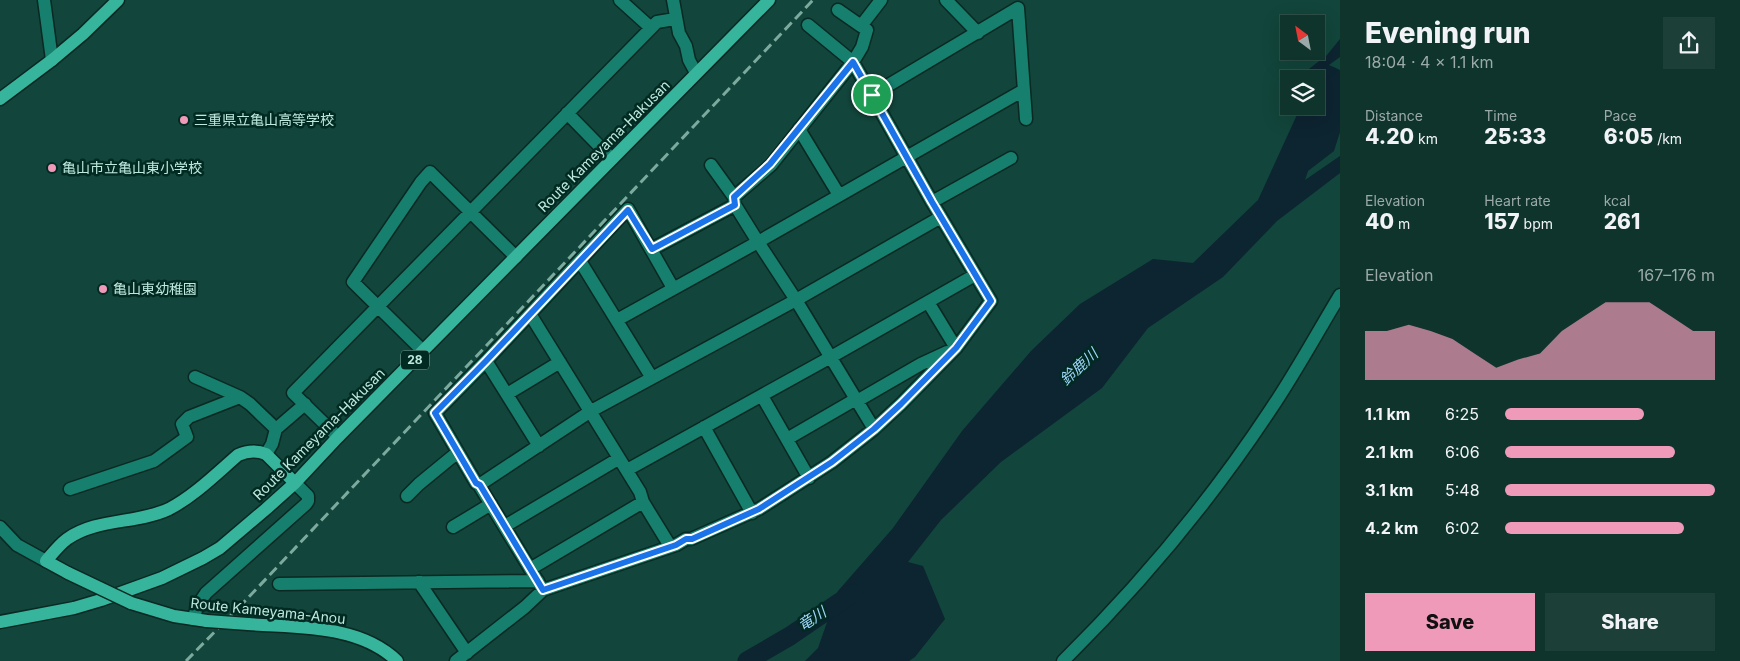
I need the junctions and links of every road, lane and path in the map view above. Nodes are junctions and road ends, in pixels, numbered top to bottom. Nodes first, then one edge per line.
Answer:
1 (44, 0) edge
2 (118, 0) edge
3 (620, 0) edge
4 (673, 0) edge
5 (769, 0) edge
6 (881, 0) edge
7 (946, 0) edge
8 (838, 10) dead end
9 (675, 19) junction
10 (808, 25) dead end
11 (861, 26) junction
12 (651, 28) junction
13 (978, 33) junction
14 (52, 60) junction
15 (853, 62) junction
16 (696, 73) junction
17 (1024, 90) junction
18 (872, 95) junction
19 (0, 99) edge
20 (567, 114) junction
21 (1026, 119) dead end
22 (800, 129) junction
23 (907, 157) junction
24 (1011, 158) dead end
25 (612, 160) junction
26 (711, 165) dead end
27 (839, 195) junction
28 (734, 201) junction
29 (932, 202) junction
30 (470, 212) junction
31 (941, 217) junction
32 (758, 242) junction
33 (652, 249) junction
34 (516, 257) junction
35 (580, 261) junction
36 (975, 275) junction
37 (673, 288) junction
38 (1340, 295) edge
39 (796, 300) junction
40 (928, 302) junction
41 (379, 306) junction
42 (530, 314) junction
43 (617, 320) junction
44 (956, 348) junction
45 (423, 351) junction
46 (831, 357) junction
47 (486, 361) junction
48 (560, 362) junction
49 (195, 377) dead end
50 (652, 378) junction
51 (507, 394) junction
52 (762, 396) junction
53 (240, 397) junction
54 (857, 400) junction
55 (305, 404) junction
56 (591, 411) junction
57 (704, 427) junction
58 (874, 429) junction
59 (276, 430) junction
60 (338, 437) junction
61 (787, 438) junction
62 (539, 446) junction
63 (458, 452) junction
64 (266, 454) junction
65 (618, 459) junction
66 (627, 470) junction
67 (809, 478) junction
68 (295, 483) junction
69 (480, 485) junction
70 (70, 489) dead end
71 (407, 496) dead end
72 (643, 502) junction
73 (491, 504) junction
74 (752, 513) junction
75 (505, 526) junction
76 (0, 527) edge
77 (453, 527) dead end
78 (670, 546) junction
79 (46, 562) junction
80 (530, 569) junction
81 (418, 582) junction
82 (278, 584) dead end
83 (540, 585) junction
84 (193, 619) junction
85 (0, 622) edge
86 (467, 653) junction
87 (397, 661) edge
88 (456, 661) edge
89 (1063, 661) edge

1 - 14 street
2 - 14 main road
3 - 12 street
4 - 9 street
5 - 16 main road, Route Kameyama-Hakusan / 28
6 - 11 street
7 - 13 street
8 - 11 street
9 - 12 street
9 - 16 street
10 - 15 street
11 - 15 street
12 - 20 street
13 - 17 street
13 - 18 street
14 - 19 main road
15 - 18 street
15 - 22 street
16 - 25 main road, Route Kameyama-Hakusan / 28
17 - 21 street
17 - 23 street
18 - 23 street
20 - 25 street
20 - 30 street
22 - 27 street
22 - 28 street
23 - 27 street
23 - 29 street
24 - 29 street
25 - 34 main road, Route Kameyama-Hakusan / 28
26 - 28 street
27 - 32 street
28 - 32 street
28 - 33 street
29 - 31 street
30 - 34 street
30 - 41 street
30 - 41 street
31 - 36 street
31 - 39 street
32 - 37 street
32 - 39 street
33 - 35 street
33 - 37 street
34 - 45 main road, Route Kameyama-Hakusan / 28
35 - 42 street
35 - 43 street
36 - 40 street
36 - 44 street
37 - 43 street
38 - 89 street
39 - 46 street
39 - 50 street
40 - 44 street
40 - 46 street
41 - 45 street
41 - 55 street
42 - 47 street
42 - 48 street
43 - 50 street
44 - 54 street
44 - 58 street
45 - 60 main road, Route Kameyama-Hakusan / 28
46 - 52 street
46 - 54 street
47 - 51 street
47 - 63 street
48 - 51 street
48 - 56 street
49 - 53 street
50 - 56 street
51 - 62 street
52 - 57 street
52 - 61 street
53 - 59 street
53 - 70 street
54 - 58 street
54 - 61 street
55 - 59 street
55 - 60 street
56 - 62 street
56 - 65 street
57 - 66 street
57 - 74 street
58 - 67 street
59 - 64 street
60 - 68 main road, Route Kameyama-Hakusan / 28
61 - 67 street
62 - 69 street
63 - 69 street
63 - 71 street
64 - 68 main road
64 - 79 main road
65 - 66 street
65 - 75 street
66 - 72 street
67 - 74 street
68 - 84 street
68 - 85 main road, Route Kameyama-Hakusan / 28
69 - 73 street
72 - 78 street
72 - 80 street
73 - 75 street
73 - 77 street
74 - 78 street
75 - 80 street
76 - 79 street
78 - 83 street
79 - 84 main road, Route Kameyama-Anou, bridge
80 - 83 street
81 - 82 street
81 - 83 street
81 - 86 street
83 - 86 street
84 - 87 main road, Route Kameyama-Anou, bridge
86 - 88 street

